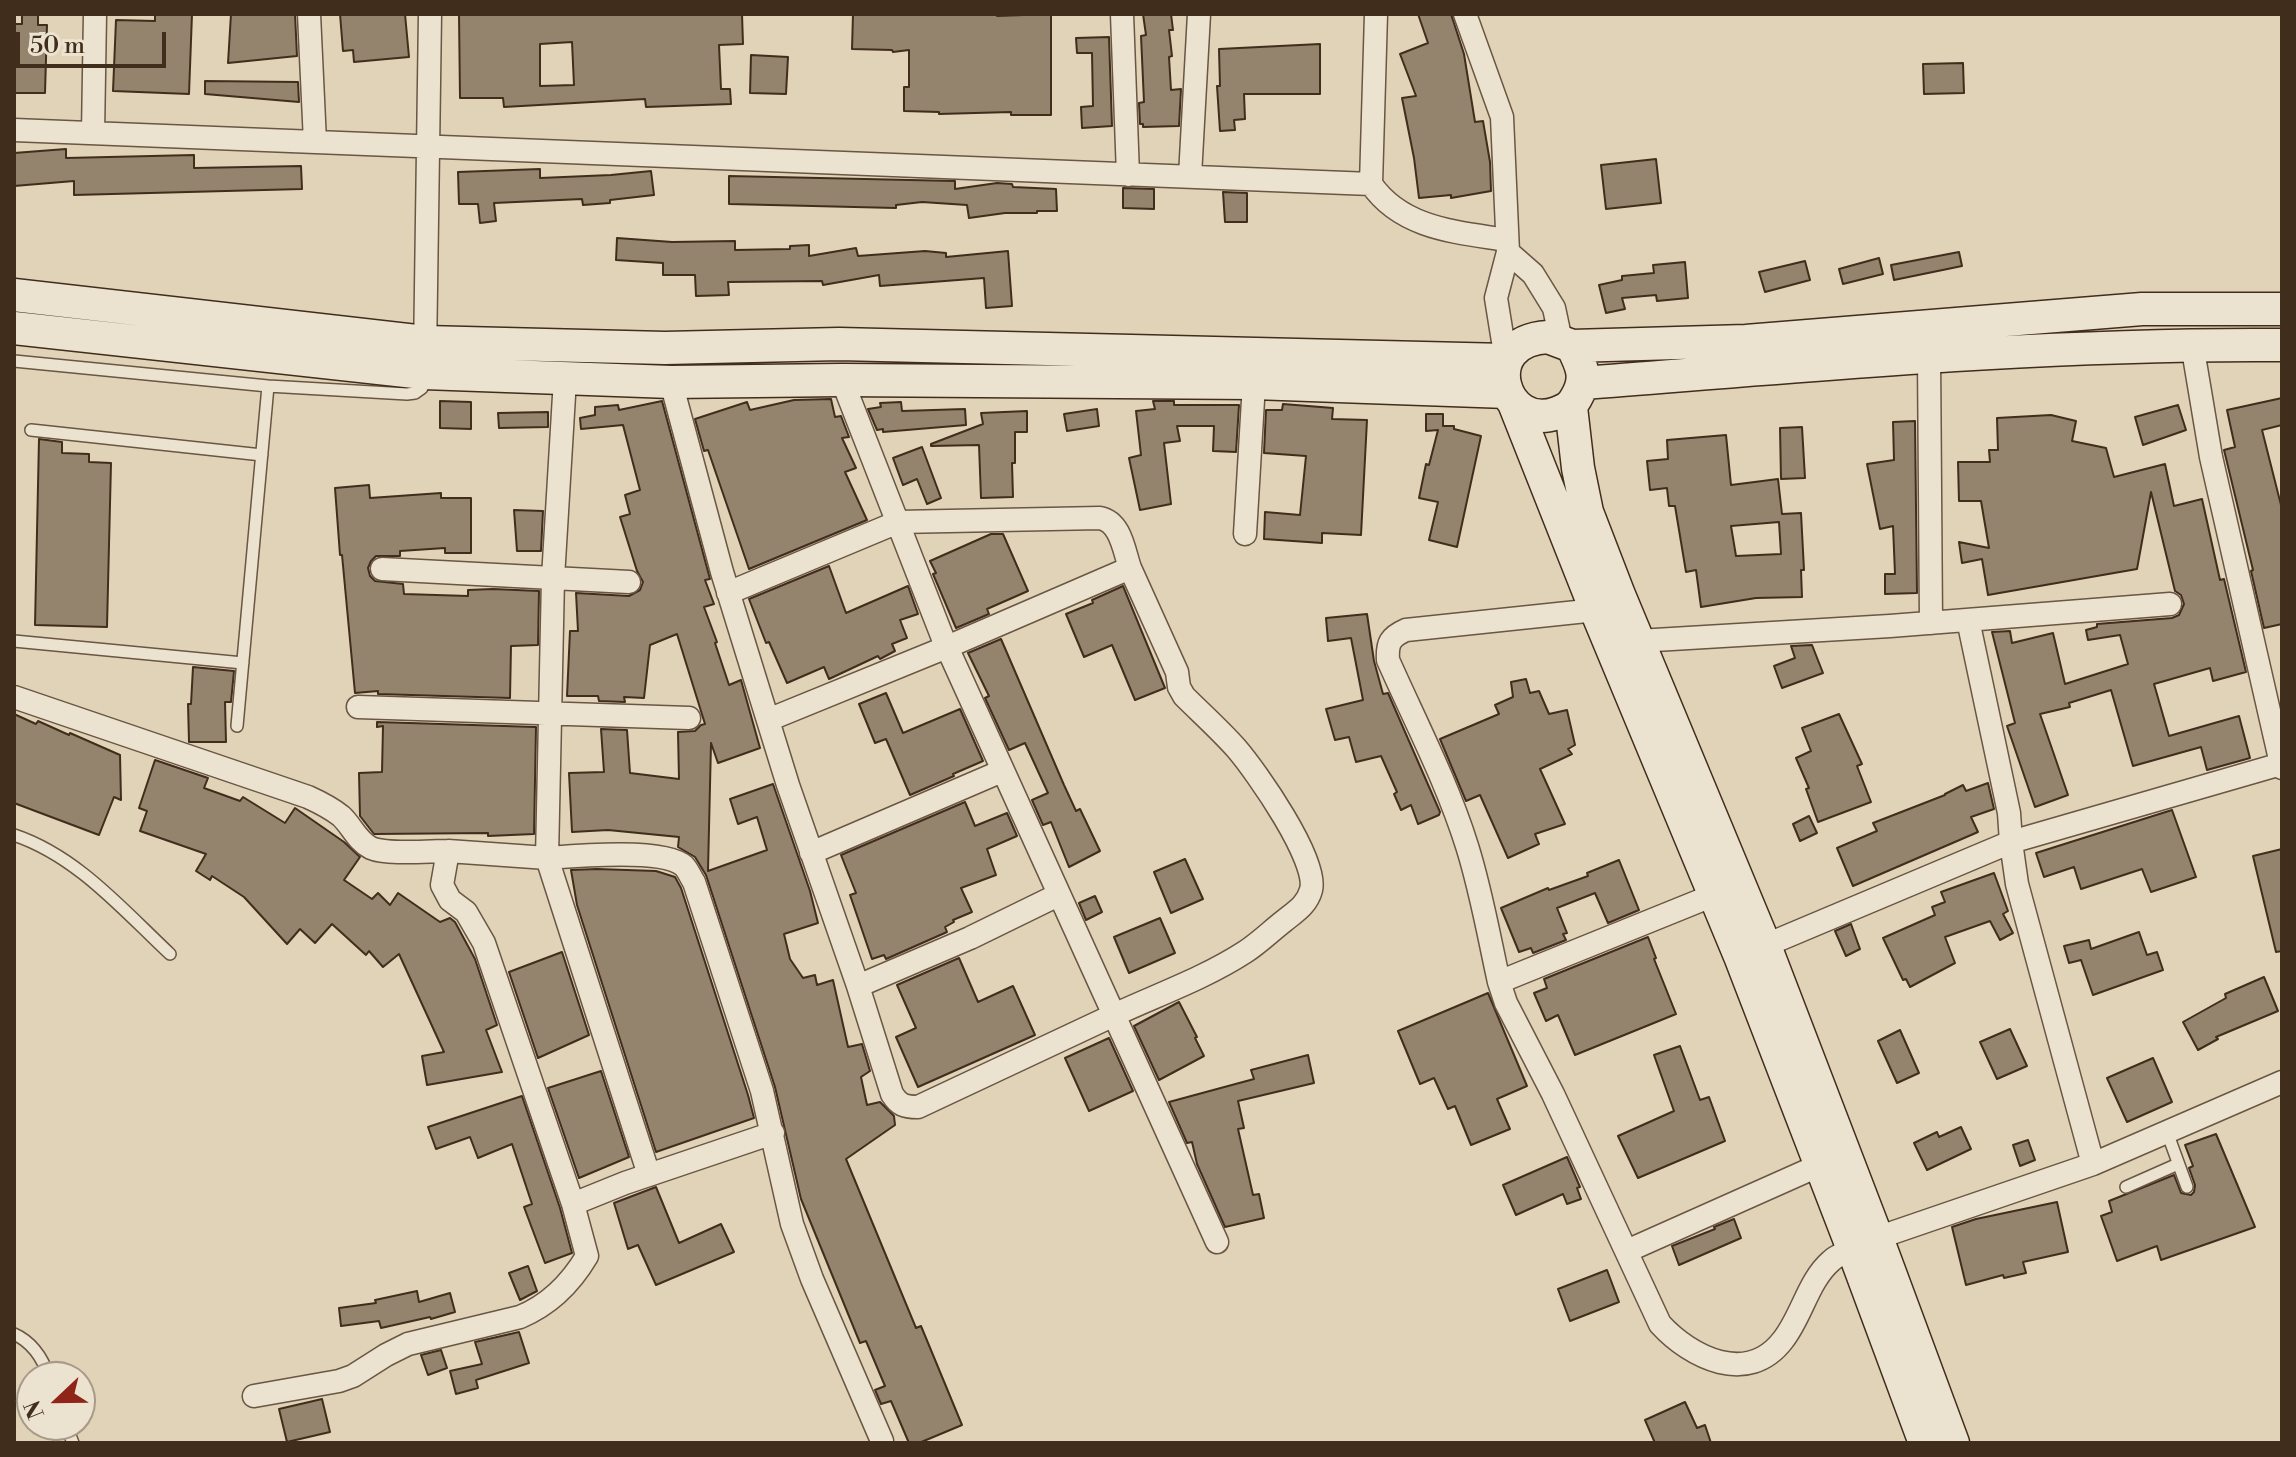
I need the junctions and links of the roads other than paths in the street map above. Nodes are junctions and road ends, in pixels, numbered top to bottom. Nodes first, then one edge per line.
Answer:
1 (95, 14) edge
2 (309, 14) edge
3 (430, 14) edge
4 (1122, 14) edge
5 (1199, 14) edge
6 (1376, 14) edge
7 (1465, 14) edge
8 (14, 130) edge
9 (93, 133) junction
10 (315, 142) junction
11 (428, 146) junction
12 (1128, 175) junction
13 (1174, 176) junction
14 (1371, 184) junction
15 (1507, 246) junction
16 (14, 295) edge
17 (2282, 309) edge
18 (14, 328) edge
19 (425, 342) junction
20 (1566, 344) junction
21 (2192, 344) junction
22 (2282, 345) edge
23 (1929, 356) junction
24 (14, 361) edge
25 (424, 373) junction
26 (565, 379) junction
27 (842, 380) junction
28 (671, 382) junction
29 (1254, 383) junction
30 (1509, 385) junction
31 (268, 386) junction
32 (1577, 395) junction
33 (31, 430) dead end
34 (262, 455) junction
35 (898, 522) junction
36 (1245, 534) dead end
37 (1130, 568) junction
38 (382, 569) dead end
39 (553, 578) junction
40 (629, 582) dead end
41 (728, 593) junction
42 (2170, 604) dead end
43 (1596, 610) junction
44 (1968, 620) junction
45 (1931, 623) junction
46 (14, 641) edge
47 (1638, 641) junction
48 (947, 647) junction
49 (243, 663) junction
50 (14, 697) edge
51 (358, 707) dead end
52 (550, 714) junction
53 (689, 718) dead end
54 (768, 720) junction
55 (237, 726) dead end
56 (2281, 766) edge
57 (1002, 771) junction
58 (14, 835) edge
59 (2011, 842) junction
60 (448, 851) junction
61 (811, 853) junction
62 (547, 858) junction
63 (1058, 895) junction
64 (1714, 895) junction
65 (1752, 951) junction
66 (170, 954) dead end
67 (1499, 982) junction
68 (858, 986) junction
69 (1114, 1015) junction
70 (2282, 1082) edge
71 (2167, 1132) junction
72 (773, 1133) junction
73 (2093, 1164) junction
74 (2178, 1164) junction
75 (1820, 1165) junction
76 (649, 1175) junction
77 (2126, 1187) dead end
78 (2187, 1187) dead end
79 (573, 1204) junction
80 (1217, 1242) dead end
81 (1865, 1243) junction
82 (1627, 1251) junction
83 (14, 1334) edge
84 (41, 1361) edge
85 (254, 1396) dead end
86 (882, 1441) dead end
87 (1925, 1443) edge
88 (1953, 1443) edge

1 - 9 street
2 - 10 street
3 - 11 street
4 - 12 street
5 - 13 street
6 - 14 street
7 - 15 street
8 - 9 street
9 - 10 street
10 - 11 street
11 - 12 street
11 - 19 street
12 - 13 street
13 - 14 street
14 - 15 street
15 - 20 street
15 - 30 street
16 - 19 main road
17 - 20 main road
18 - 25 main road
19 - 25 street
19 - 30 main road
20 - 30 main road
20 - 32 main road
21 - 22 main road
21 - 23 main road
21 - 56 street
23 - 32 main road
23 - 45 street
24 - 31 lane
25 - 26 main road
25 - 31 lane
26 - 28 main road
26 - 39 street
27 - 28 main road
27 - 29 main road
27 - 35 street
28 - 41 street
29 - 30 main road
29 - 36 street
30 - 32 main road
30 - 43 main road
31 - 34 lane
32 - 47 main road
33 - 34 lane
34 - 49 lane
35 - 37 street
35 - 41 street
35 - 48 street
37 - 48 street
37 - 69 street
38 - 39 street
39 - 40 street
39 - 52 street
41 - 54 street
42 - 44 street
43 - 64 main road
43 - 67 street
44 - 45 street
44 - 59 street
45 - 47 street
46 - 49 lane
47 - 65 main road
48 - 54 street
48 - 57 street
49 - 55 lane
50 - 60 street
51 - 52 street
52 - 53 street
52 - 62 street
54 - 61 street
56 - 59 street
57 - 61 street
57 - 63 street
58 - 66 lane
59 - 65 street
59 - 73 street
60 - 62 street
60 - 79 street
61 - 68 street
62 - 72 street
62 - 76 street
63 - 68 street
63 - 69 street
64 - 65 main road
64 - 67 street
65 - 75 main road
65 - 81 main road
67 - 82 street
68 - 69 street
69 - 80 street
70 - 71 street
71 - 73 street
71 - 74 lane
72 - 76 street
72 - 86 street
73 - 81 street
74 - 77 lane
74 - 78 lane
75 - 81 main road
75 - 82 street
76 - 79 street
79 - 85 street
81 - 82 street
81 - 87 main road
81 - 88 main road
83 - 84 lane

